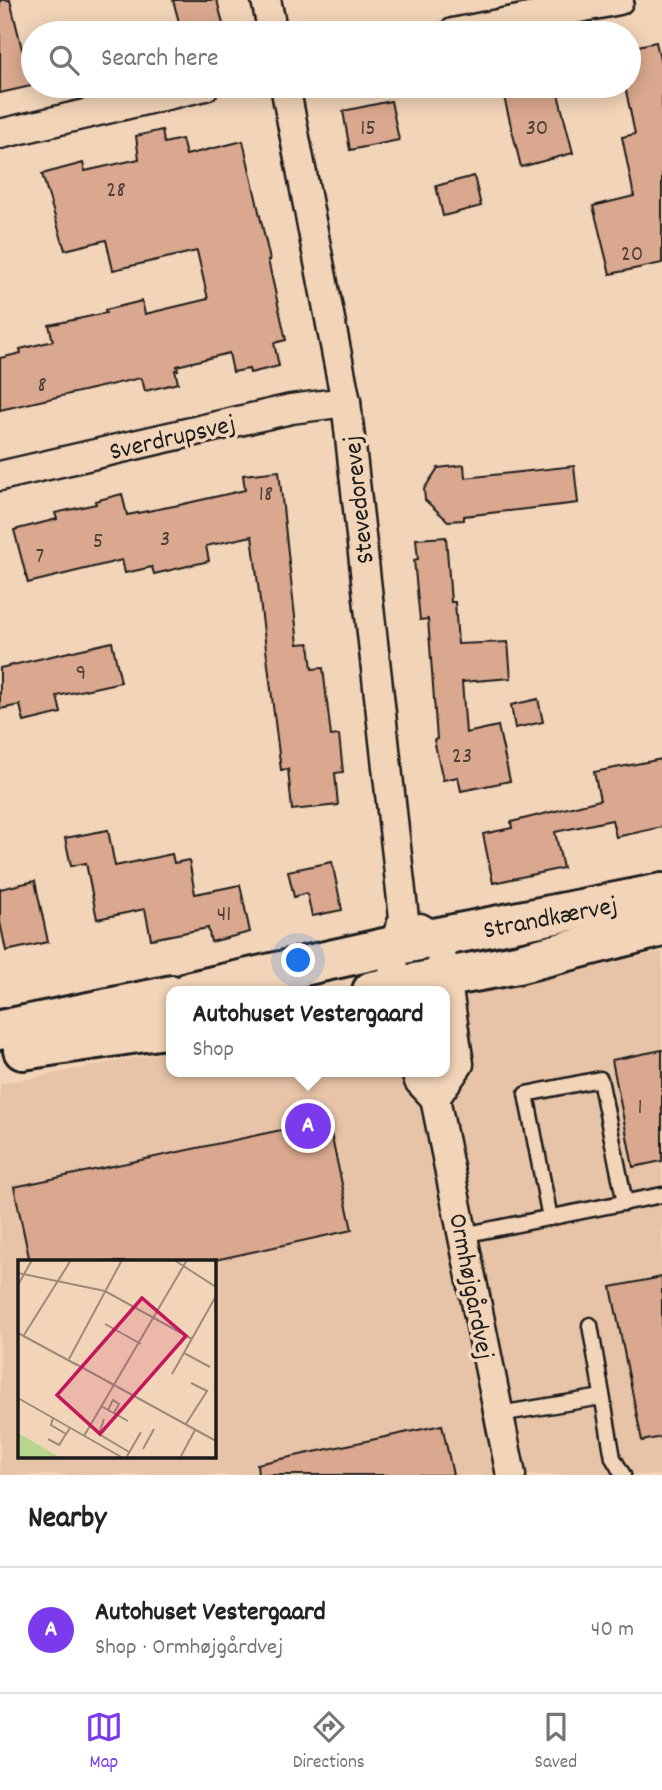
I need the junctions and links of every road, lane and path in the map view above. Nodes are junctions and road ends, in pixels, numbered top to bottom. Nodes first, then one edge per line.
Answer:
1 (266, 0) edge
2 (619, 0) edge
3 (270, 21) edge
4 (513, 21) edge
5 (154, 98) edge
6 (287, 98) edge
7 (0, 134) edge
8 (346, 402) junction
9 (0, 476) edge
10 (662, 893) edge
11 (662, 926) edge
12 (398, 932) junction
13 (437, 938) junction
14 (446, 976) junction
15 (209, 986) edge
16 (387, 986) edge
17 (403, 986) edge
18 (447, 986) edge
19 (166, 996) edge
20 (450, 1003) edge
21 (166, 1029) edge
22 (0, 1030) edge
23 (0, 1053) edge
24 (418, 1077) edge
25 (450, 1077) edge
26 (450, 1077) edge
27 (435, 1098) junction
28 (662, 1195) edge
29 (625, 1203) junction
30 (550, 1218) junction
31 (463, 1236) junction
32 (590, 1325) dead end
33 (602, 1397) junction
34 (499, 1414) junction
35 (511, 1475) edge
36 (623, 1475) edge

1 - 3 street
2 - 4 street
5 - 7 street
6 - 8 street, Stevedorevej
8 - 9 street, Sverdrupsvej
8 - 12 street, Stevedorevej
10 - 13 main road, Strandkærvej
11 - 14 main road, Strandkærvej
12 - 13 main road, Strandkærvej
12 - 15 main road, Strandkærvej
12 - 16 street, Strandkærvej
13 - 14 street
14 - 17 main road, Strandkærvej
14 - 18 street
19 - 22 main road
20 - 26 street
21 - 23 main road
24 - 27 street, Ormhøjgårdvej
25 - 27 street
27 - 31 street, Ormhøjgårdvej
28 - 29 lane
29 - 30 lane
29 - 30 lane
30 - 31 lane
31 - 34 street, Ormhøjgårdvej
32 - 33 lane
33 - 34 lane
33 - 36 lane
34 - 35 street, Ormhøjgårdvej

